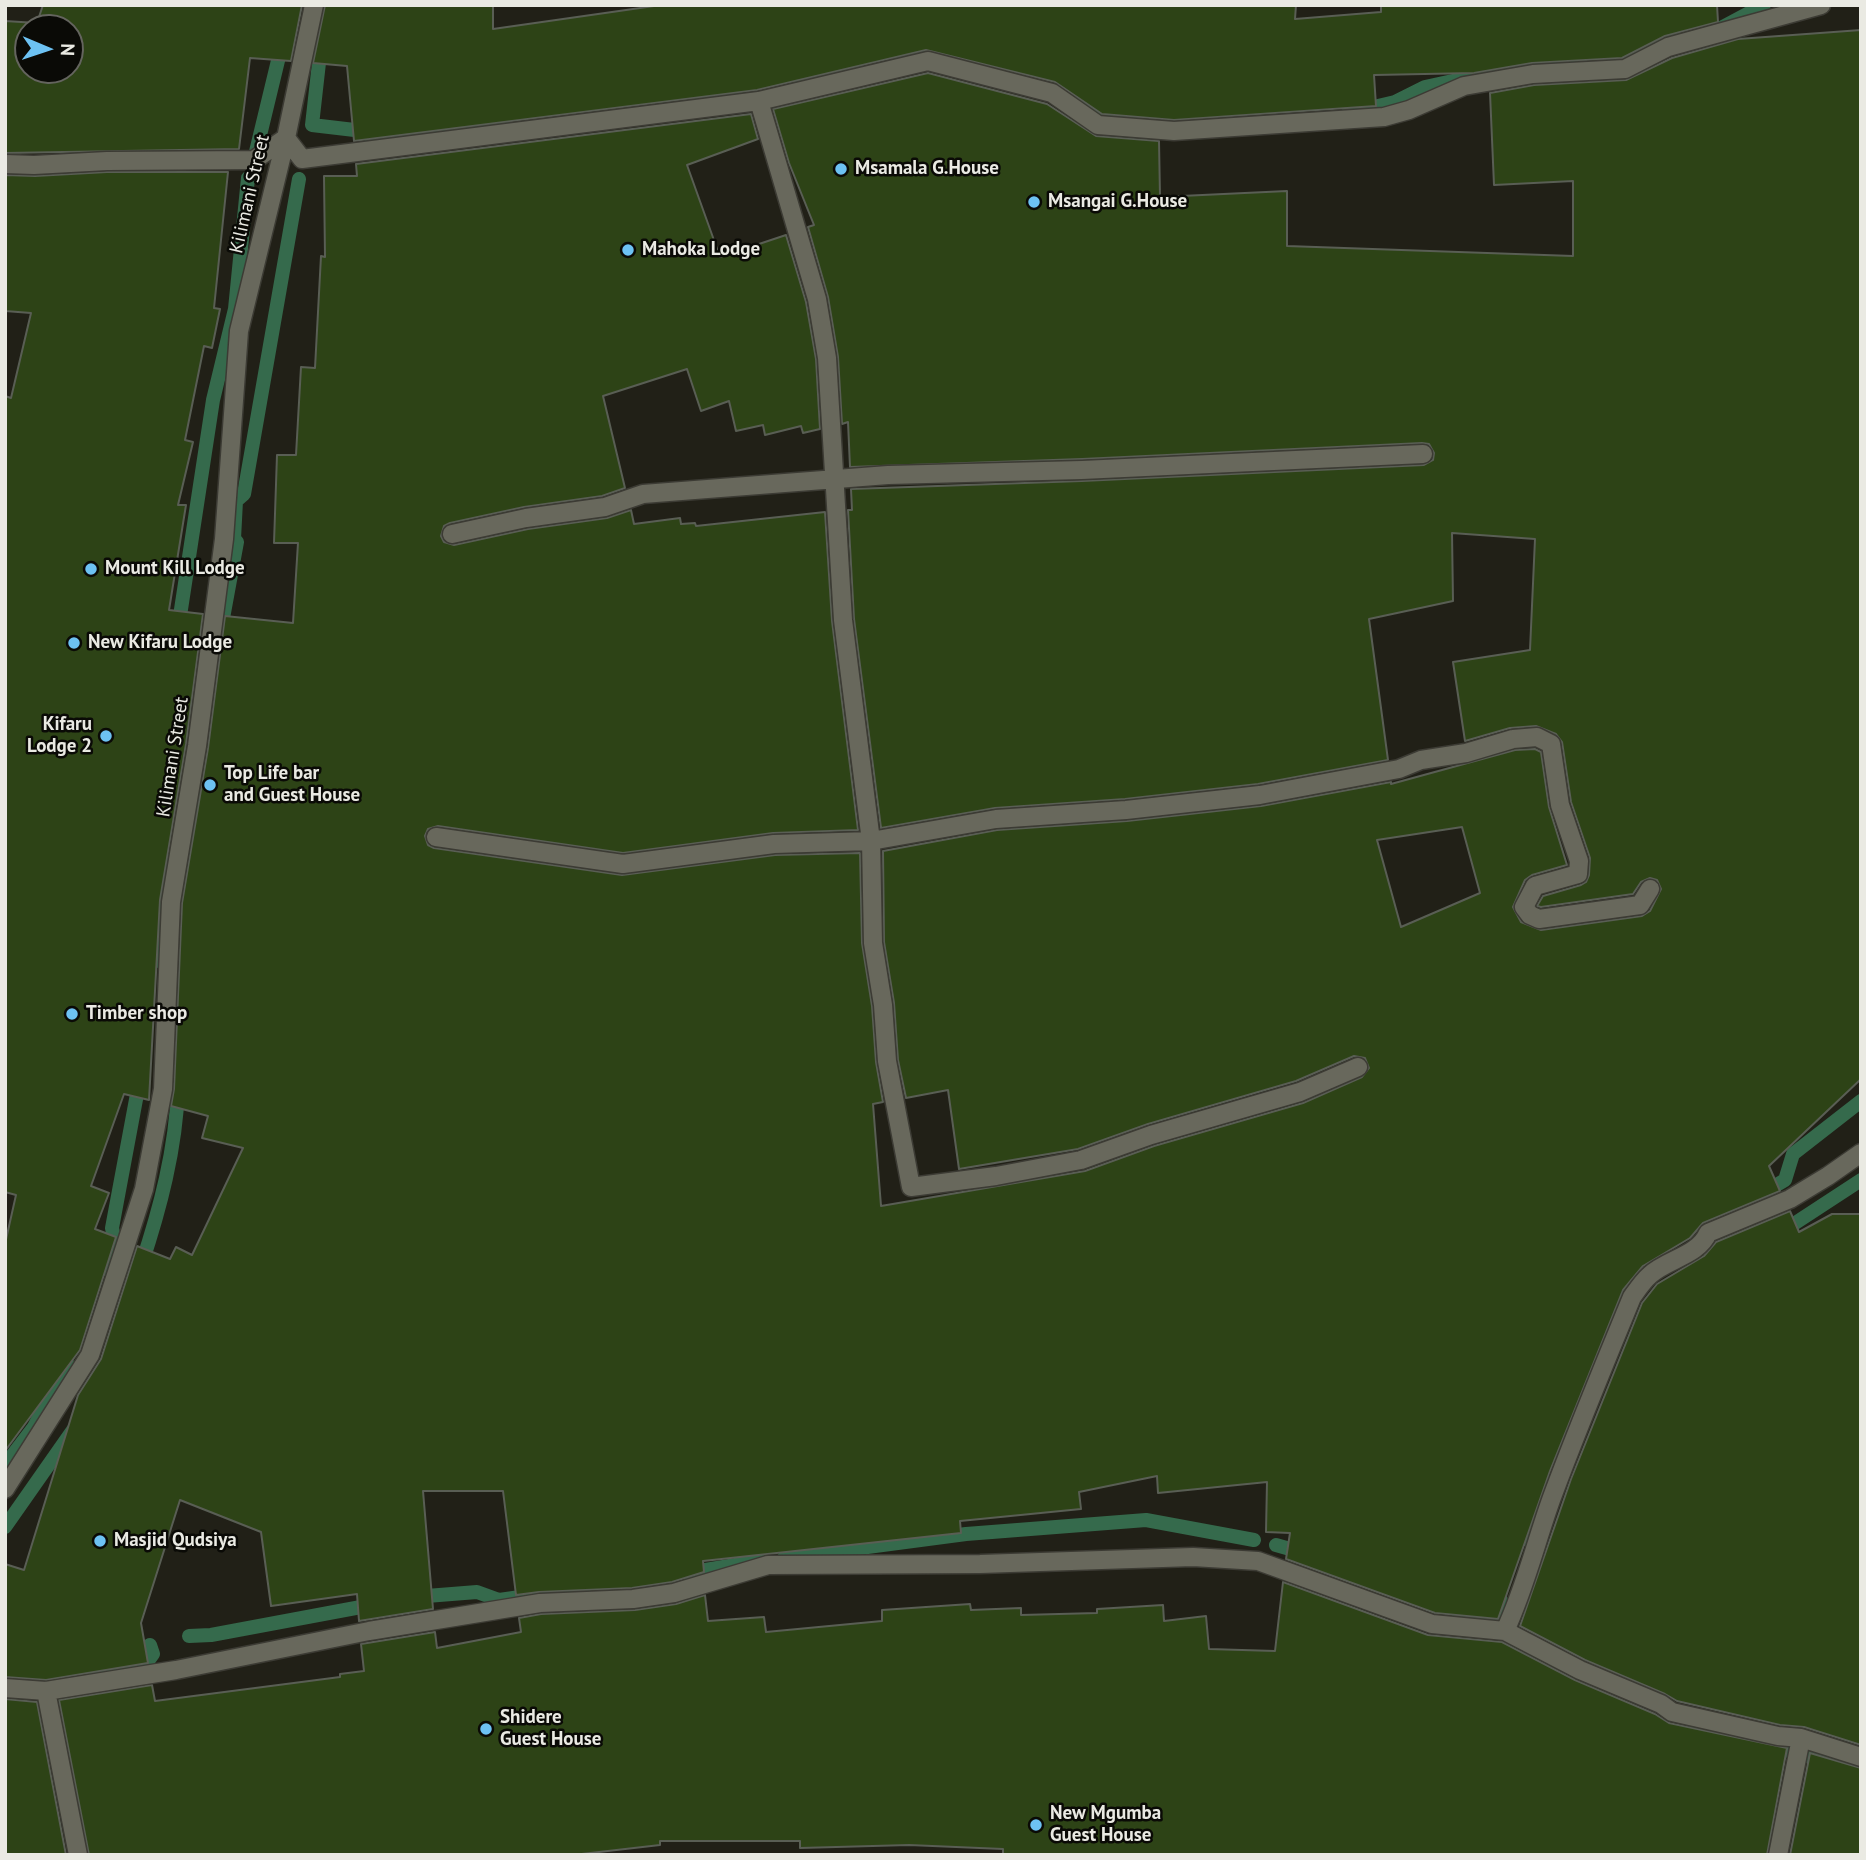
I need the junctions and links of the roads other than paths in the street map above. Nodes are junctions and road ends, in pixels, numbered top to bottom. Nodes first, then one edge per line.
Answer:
1 (314, 5) edge
2 (1821, 5) edge
3 (759, 101) junction
4 (286, 138) junction
5 (5, 164) edge
6 (1423, 454) dead end
7 (836, 480) junction
8 (452, 534) dead end
9 (436, 837) dead end
10 (871, 841) junction
11 (1650, 889) dead end
12 (1358, 1067) dead end
13 (1861, 1153) edge
14 (5, 1489) edge
15 (1505, 1631) junction
16 (5, 1688) edge
17 (47, 1691) junction
18 (1801, 1738) junction
19 (1861, 1757) edge
20 (78, 1855) edge
21 (1778, 1855) edge

1 - 4 street, Kilimani Street
2 - 3 street
3 - 4 street
3 - 7 street
4 - 5 street
4 - 14 street, Kilimani Street
6 - 7 street
7 - 8 street
7 - 10 street
9 - 10 street
10 - 11 street
10 - 12 street
13 - 15 street
15 - 17 street
15 - 18 street
16 - 17 street
17 - 20 street
18 - 19 street
18 - 21 street

